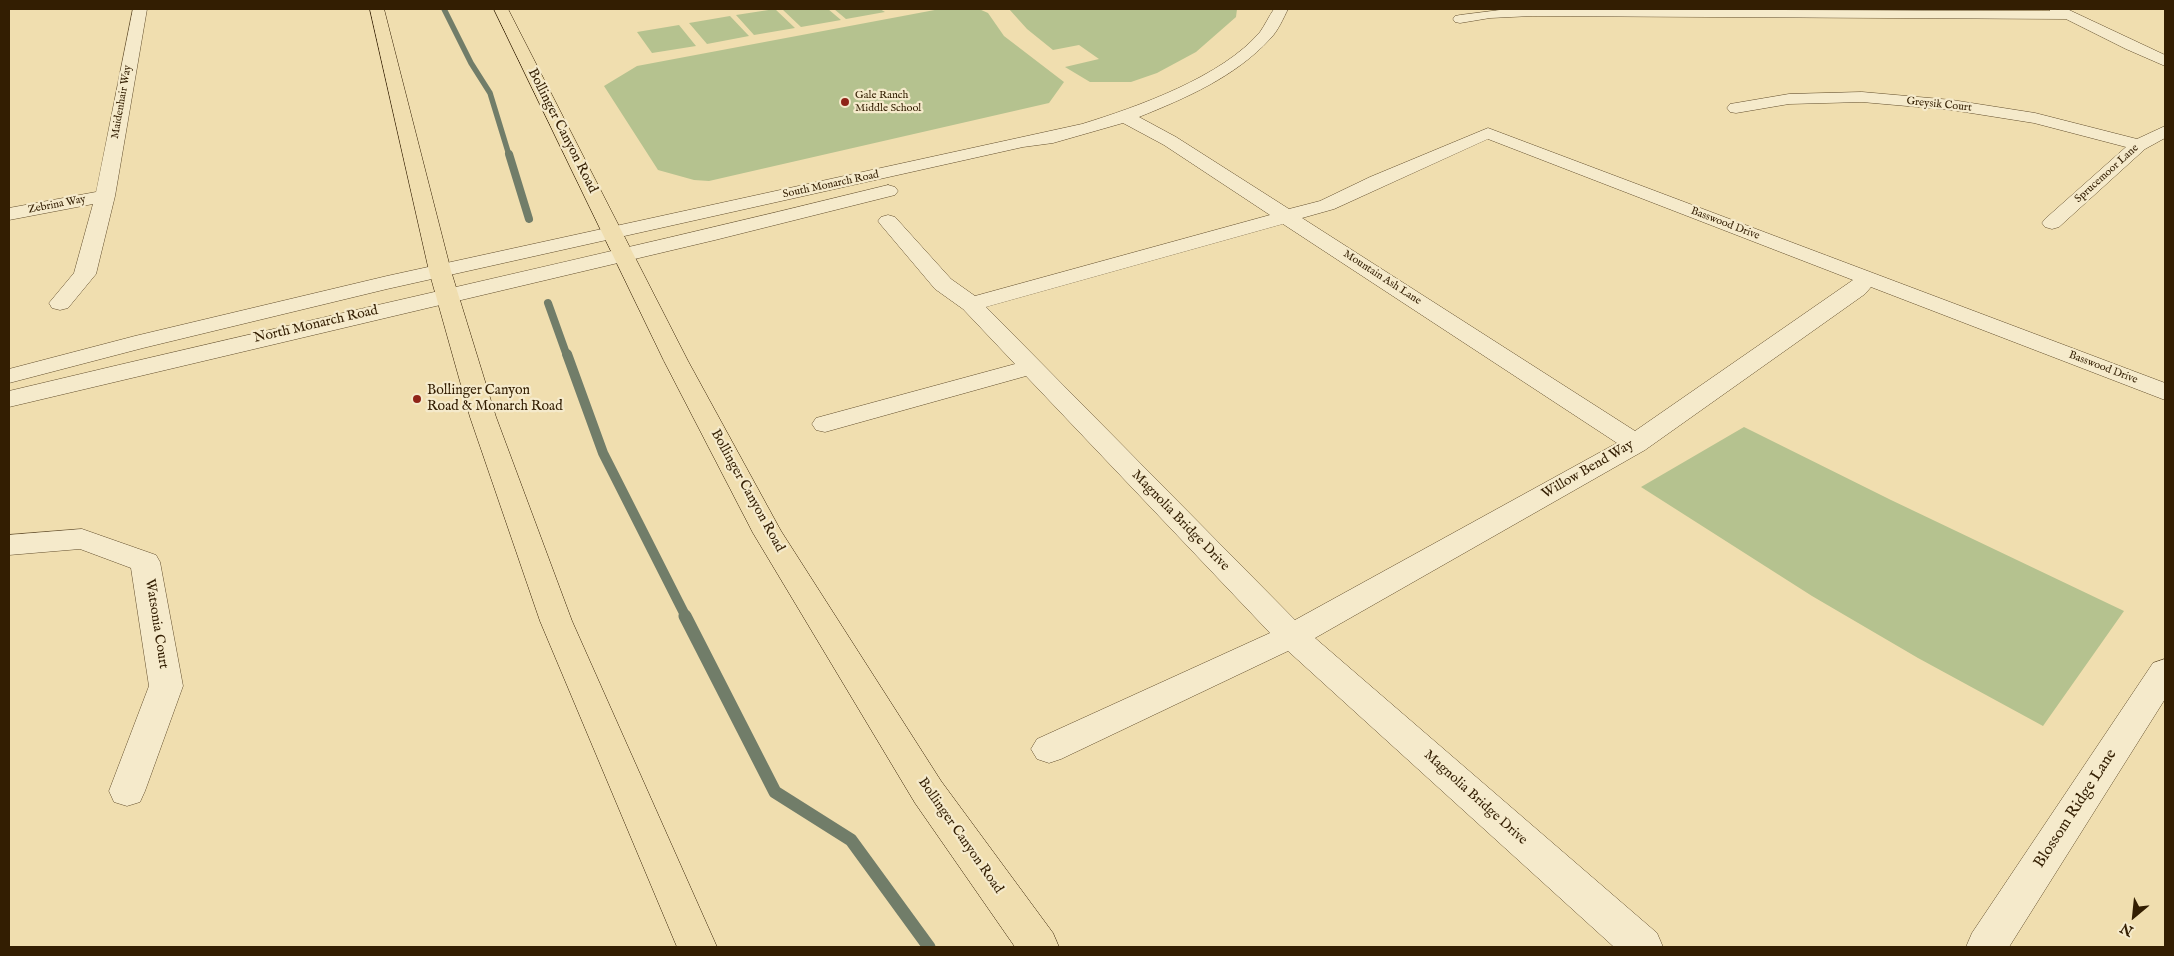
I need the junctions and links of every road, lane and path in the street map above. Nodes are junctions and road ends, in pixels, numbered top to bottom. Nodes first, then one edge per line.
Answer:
1 (140, 9) edge
2 (376, 9) edge
3 (501, 9) edge
4 (1281, 9) edge
5 (1530, 10) edge
6 (2062, 12) edge
7 (1460, 19) dead end
8 (2165, 61) edge
9 (1736, 108) dead end
10 (1125, 117) junction
11 (2165, 131) edge
12 (2139, 145) junction
13 (105, 196) junction
14 (9, 214) edge
15 (1286, 216) junction
16 (888, 221) dead end
17 (2052, 223) dead end
18 (618, 243) junction
19 (1868, 278) junction
20 (444, 283) junction
21 (60, 302) dead end
22 (970, 304) junction
23 (1031, 367) junction
24 (9, 376) edge
25 (2165, 392) edge
26 (9, 399) edge
27 (825, 424) dead end
28 (1636, 444) junction
29 (9, 545) edge
30 (1292, 636) junction
31 (2165, 672) edge
32 (1049, 749) dead end
33 (127, 790) dead end
34 (697, 947) edge
35 (1039, 947) edge
36 (1644, 947) edge
37 (1986, 947) edge

1 - 13 street, Maidenhair Way
2 - 20 main road
3 - 18 main road, Bollinger Canyon Road
4 - 10 street, South Monarch Road
5 - 6 street
5 - 7 street
6 - 8 street
9 - 12 street, Greysik Court
10 - 15 street, Mountain Ash Lane
10 - 18 street, South Monarch Road
11 - 12 street, Sprucemoor Lane
12 - 17 street, Sprucemoor Lane
13 - 14 street, Zebrina Way
13 - 21 street, Maidenhair Way
15 - 19 street, Basswood Drive
15 - 22 street
15 - 28 street, Mountain Ash Lane
16 - 22 street, Magnolia Bridge Drive
18 - 20 street, North Monarch Road
18 - 35 main road, Bollinger Canyon Road
19 - 25 street, Basswood Drive
19 - 28 street, Willow Bend Way
20 - 24 street, North Monarch Road
20 - 26 street, North Monarch Road
20 - 34 main road
22 - 23 street, Magnolia Bridge Drive
23 - 27 street
23 - 30 street, Magnolia Bridge Drive
28 - 30 street, Willow Bend Way
29 - 33 street, Watsonia Court
30 - 32 street, Willow Bend Way
30 - 36 street, Magnolia Bridge Drive
31 - 37 street, Blossom Ridge Lane

